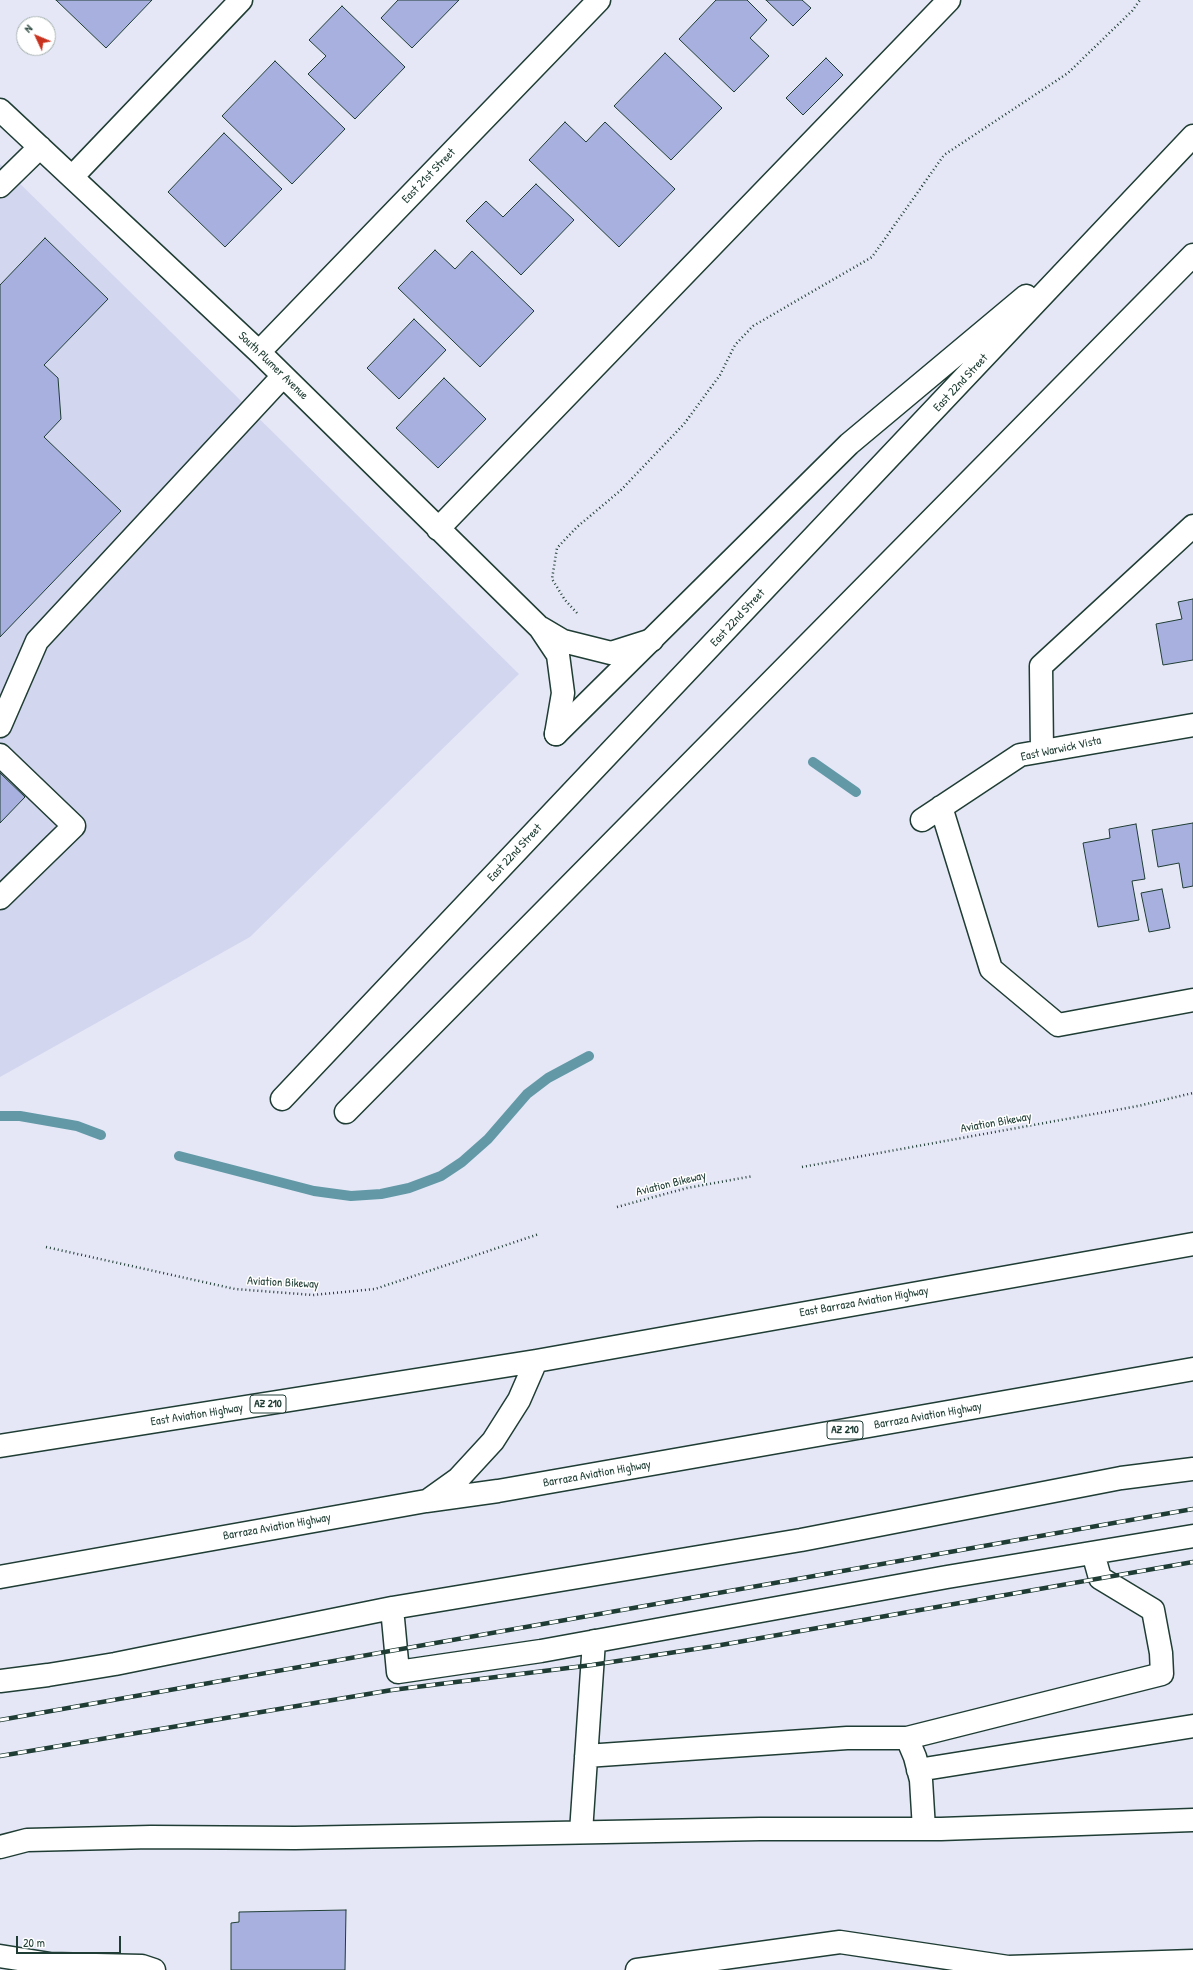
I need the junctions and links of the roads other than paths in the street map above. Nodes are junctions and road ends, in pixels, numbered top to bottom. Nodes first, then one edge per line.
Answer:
1 (241, 0) edge
2 (599, 0) edge
3 (950, 0) edge
4 (0, 110) edge
5 (1193, 136) edge
6 (40, 147) junction
7 (72, 177) junction
8 (0, 186) edge
9 (1104, 232) junction
10 (1193, 256) edge
11 (258, 352) junction
12 (283, 376) junction
13 (1193, 526) edge
14 (438, 529) junction
15 (540, 628) junction
16 (652, 640) junction
17 (1193, 725) edge
18 (0, 726) edge
19 (1042, 751) junction
20 (0, 755) edge
21 (941, 807) junction
22 (922, 820) dead end
23 (0, 898) edge
24 (1193, 1000) edge
25 (282, 1099) dead end
26 (346, 1112) dead end
27 (1193, 1244) edge
28 (536, 1361) junction
29 (1193, 1369) edge
30 (0, 1446) edge
31 (1193, 1468) edge
32 (428, 1500) junction
33 (1193, 1536) edge
34 (1094, 1553) junction
35 (0, 1577) edge
36 (392, 1608) junction
37 (594, 1641) junction
38 (0, 1681) edge
39 (1193, 1726) edge
40 (907, 1738) junction
41 (586, 1756) junction
42 (918, 1770) junction
43 (1193, 1820) edge
44 (924, 1829) junction
45 (580, 1832) junction
46 (0, 1847) edge
47 (0, 1956) edge
48 (1193, 1961) edge
49 (154, 1970) edge
50 (637, 1970) edge

1 - 7 main road
2 - 11 main road, East 21st Street
3 - 14 main road
4 - 6 main road, South Plumer Avenue
5 - 9 main road, East 22nd Street
6 - 7 main road, South Plumer Avenue
6 - 8 main road
7 - 11 main road, South Plumer Avenue
9 - 16 main road
9 - 25 main road, East 22nd Street
10 - 26 main road
11 - 12 main road, South Plumer Avenue
12 - 14 main road, South Plumer Avenue
12 - 18 main road
13 - 19 main road
14 - 15 main road, South Plumer Avenue
15 - 16 main road, South Plumer Avenue
15 - 16 main road, South Plumer Avenue
17 - 19 main road, East Warwick Vista
19 - 21 main road, East Warwick Vista
20 - 23 main road
21 - 22 main road, East Warwick Vista
21 - 24 main road
27 - 28 main road, East Barraza Aviation Highway / AZ 210
28 - 30 main road, East Aviation Highway / AZ 210
28 - 32 main road
29 - 32 main road, Barraza Aviation Highway / AZ 210
31 - 36 main road
32 - 35 main road, Barraza Aviation Highway / AZ 210
33 - 34 main road
34 - 37 main road
34 - 40 main road
36 - 37 main road
36 - 38 main road
37 - 41 main road
39 - 42 main road
40 - 41 main road
40 - 42 main road
41 - 45 main road
42 - 44 main road
43 - 44 main road
44 - 45 main road
45 - 46 main road
47 - 49 main road
48 - 50 main road

